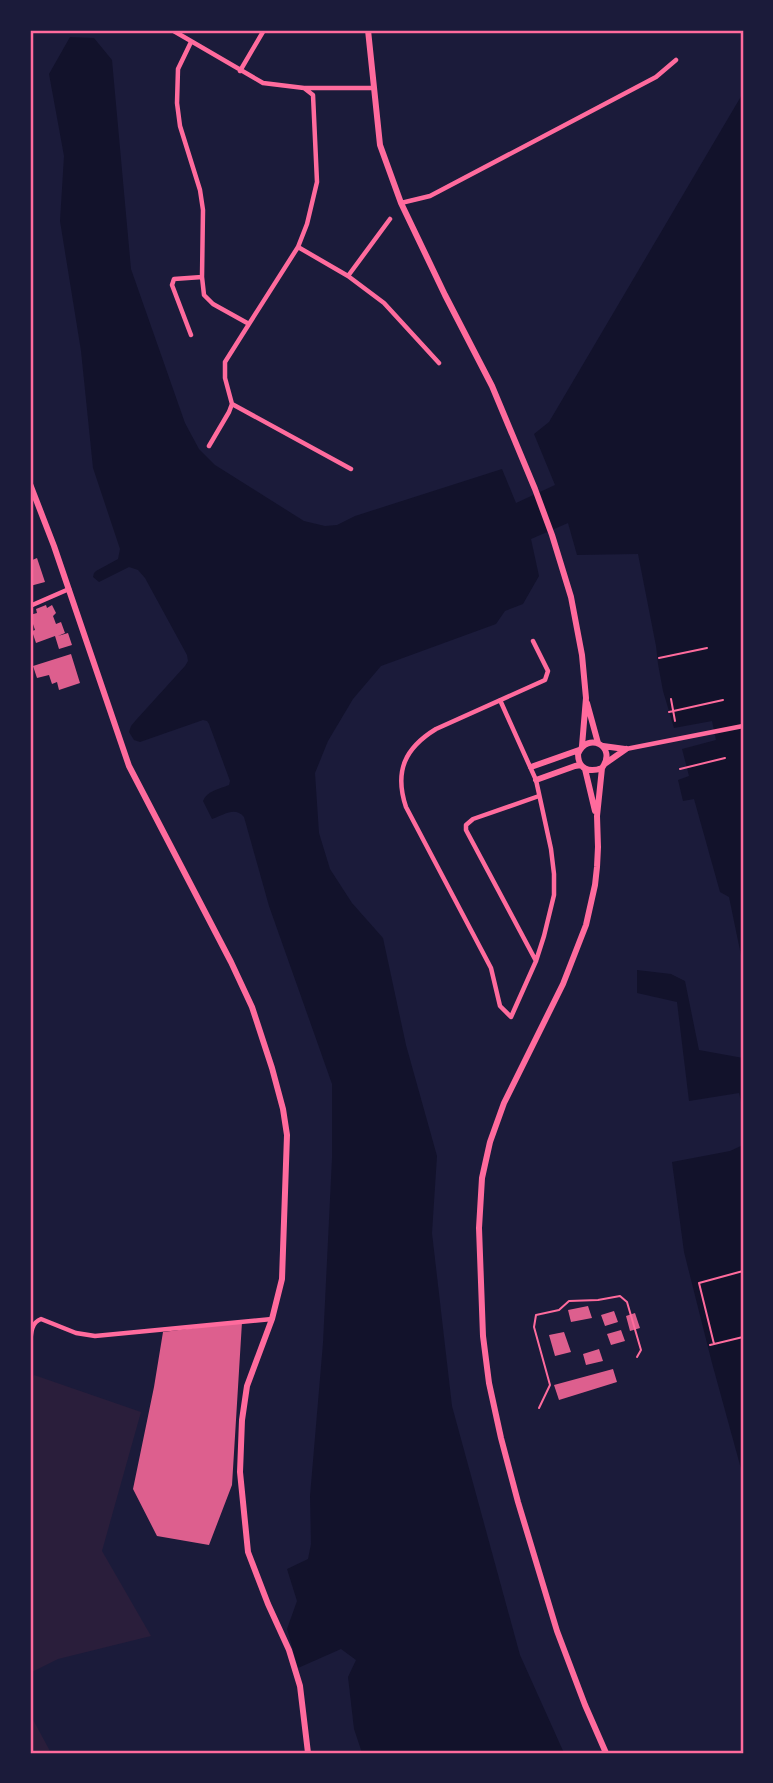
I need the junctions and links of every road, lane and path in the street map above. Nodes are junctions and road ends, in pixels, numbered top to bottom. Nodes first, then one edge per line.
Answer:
1 (172, 30) edge
2 (264, 30) edge
3 (369, 30) edge
4 (191, 42) junction
5 (676, 60) dead end
6 (240, 71) junction
7 (304, 88) junction
8 (372, 88) dead end
9 (401, 203) junction
10 (390, 219) dead end
11 (298, 247) junction
12 (348, 276) junction
13 (202, 277) junction
14 (249, 324) junction
15 (191, 335) dead end
16 (439, 363) dead end
17 (232, 404) junction
18 (209, 446) dead end
19 (351, 469) dead end
20 (30, 484) edge
21 (69, 589) junction
22 (30, 606) edge
23 (533, 641) dead end
24 (707, 648) dead end
25 (659, 658) dead end
26 (586, 698) junction
27 (671, 699) dead end
28 (500, 700) junction
29 (723, 700) dead end
30 (673, 711) junction
31 (669, 712) dead end
32 (676, 721) dead end
33 (743, 726) edge
34 (601, 745) junction
35 (581, 748) junction
36 (626, 749) junction
37 (725, 758) dead end
38 (604, 765) junction
39 (531, 767) junction
40 (583, 767) junction
41 (680, 769) dead end
42 (536, 780) junction
43 (539, 796) junction
44 (597, 816) junction
45 (536, 961) junction
46 (743, 1271) edge
47 (272, 1319) junction
48 (743, 1337) edge
49 (714, 1344) junction
50 (710, 1345) dead end
51 (30, 1346) edge
52 (637, 1357) dead end
53 (539, 1408) dead end
54 (309, 1753) edge
55 (606, 1753) edge

1 - 4 street
2 - 6 street
3 - 9 main road
4 - 6 street
4 - 13 street
5 - 9 street
6 - 7 street
7 - 8 street
7 - 11 street
9 - 26 main road
10 - 12 street
11 - 12 street
11 - 14 street
12 - 16 street
13 - 14 street
13 - 15 street
14 - 17 street
17 - 18 street
17 - 19 street
20 - 21 main road
21 - 22 street
21 - 47 main road
23 - 28 street
24 - 25 path
26 - 34 main road
26 - 35 main road
27 - 30 path
28 - 39 street
28 - 45 street
29 - 30 path
30 - 31 path
30 - 32 path
33 - 36 street
34 - 35 main road
34 - 36 main road
34 - 38 main road
35 - 39 main road
35 - 40 main road
36 - 38 main road
37 - 41 path
38 - 40 main road
38 - 44 main road
39 - 42 street
40 - 42 main road
40 - 44 main road
42 - 43 street
43 - 45 street
43 - 45 street
44 - 55 main road
46 - 49 path
47 - 51 street
47 - 54 main road
48 - 49 path
49 - 50 path
52 - 53 lane

